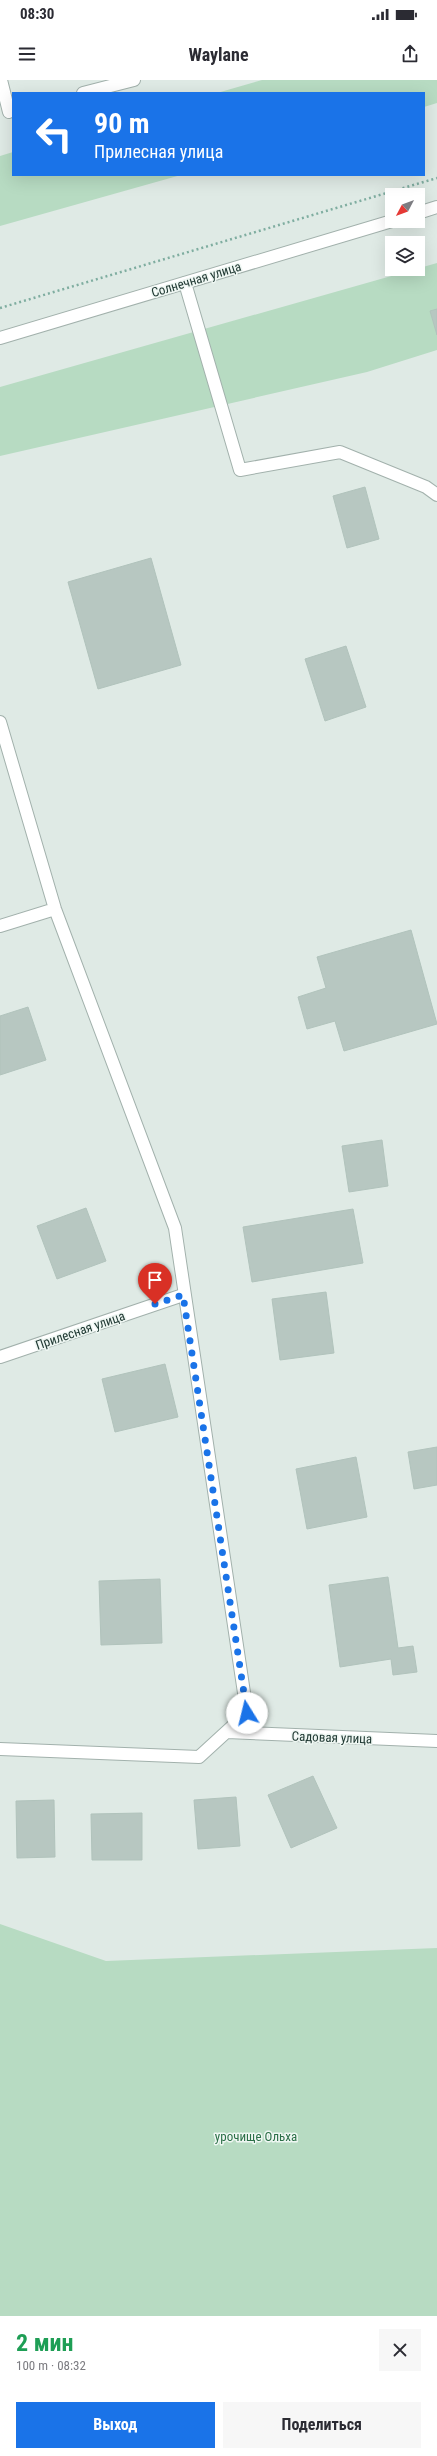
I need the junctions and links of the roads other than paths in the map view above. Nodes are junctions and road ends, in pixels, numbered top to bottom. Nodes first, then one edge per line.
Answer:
1 (1, 80) edge
2 (134, 80) edge
3 (87, 92) edge
4 (7, 113) edge
5 (437, 207) edge
6 (425, 211) edge
7 (385, 223) edge
8 (185, 283) junction
9 (0, 338) edge
10 (437, 495) edge
11 (0, 722) edge
12 (55, 909) junction
13 (0, 926) edge
14 (183, 1295) junction
15 (0, 1356) edge
16 (226, 1732) junction
17 (437, 1741) edge
18 (0, 1749) edge

1 - 4 street
2 - 3 street
5 - 6 street
7 - 8 street, Солнечная улица
8 - 9 street, Солнечная улица
8 - 10 street
11 - 12 street
12 - 13 street
12 - 14 street
14 - 15 street, Прилесная улица
14 - 16 street
16 - 17 street, Садовая улица
16 - 18 street

